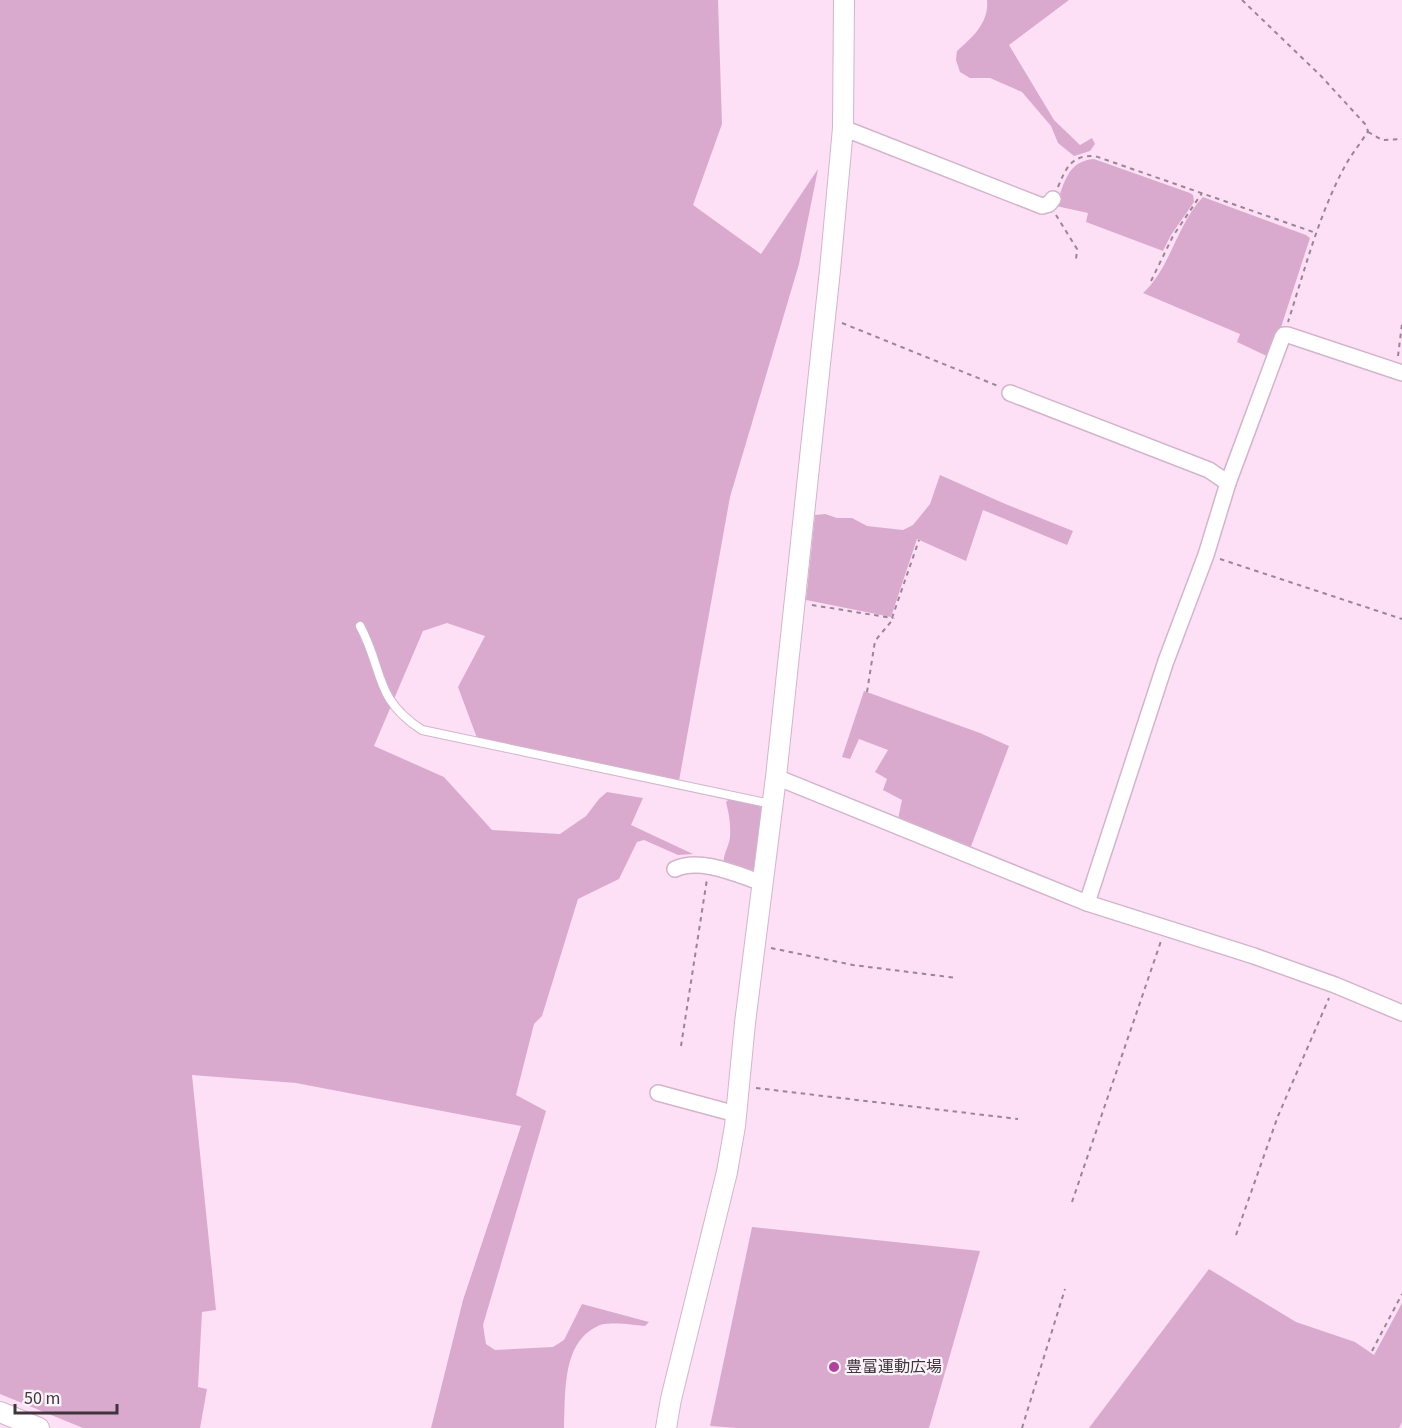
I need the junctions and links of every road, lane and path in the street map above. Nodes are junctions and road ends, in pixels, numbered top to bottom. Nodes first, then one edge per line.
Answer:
1 (844, 0) edge
2 (1242, 0) edge
3 (843, 128) junction
4 (1367, 132) junction
5 (1402, 139) edge
6 (1202, 193) junction
7 (1051, 202) junction
8 (1316, 233) junction
9 (1076, 260) dead end
10 (1150, 281) dead end
11 (825, 317) junction
12 (1402, 324) edge
13 (1284, 334) junction
14 (1399, 372) edge
15 (1010, 393) joint
16 (1228, 483) junction
17 (919, 540) dead end
18 (1206, 555) junction
19 (794, 602) junction
20 (894, 617) junction
21 (1402, 619) edge
22 (360, 626) dead end
23 (867, 692) dead end
24 (776, 777) junction
25 (772, 804) junction
26 (709, 867) junction
27 (675, 869) dead end
28 (763, 883) junction
29 (1087, 903) junction
30 (1165, 928) junction
31 (755, 945) junction
32 (957, 978) dead end
33 (1335, 985) junction
34 (1402, 1013) edge
35 (681, 1046) dead end
36 (739, 1086) junction
37 (658, 1093) dead end
38 (736, 1114) junction
39 (1018, 1119) dead end
40 (1072, 1202) dead end
41 (1236, 1235) dead end
42 (1065, 1289) dead end
43 (1402, 1294) edge
44 (1372, 1351) dead end
45 (0, 1412) edge
46 (39, 1428) edge
47 (666, 1428) edge
48 (1022, 1428) edge

1 - 3 street
2 - 4 path
3 - 7 street
3 - 11 street
4 - 5 path
4 - 8 path
6 - 7 path
6 - 8 path
6 - 10 path
7 - 9 path
8 - 13 path
11 - 15 path
11 - 19 street
12 - 14 path
13 - 14 street
13 - 16 street
15 - 16 street
16 - 18 street
17 - 20 path
18 - 21 path
18 - 29 street
19 - 20 path
19 - 24 street
20 - 23 path
22 - 25 lane
24 - 25 street
24 - 29 street
25 - 28 street
26 - 27 street
26 - 28 street
26 - 35 path
28 - 31 street
29 - 30 street
30 - 33 street
30 - 40 path
31 - 32 path
31 - 36 street
33 - 34 street
33 - 41 path
36 - 38 street
36 - 39 path
37 - 38 street
38 - 47 street
42 - 48 path
43 - 44 path
45 - 46 street

